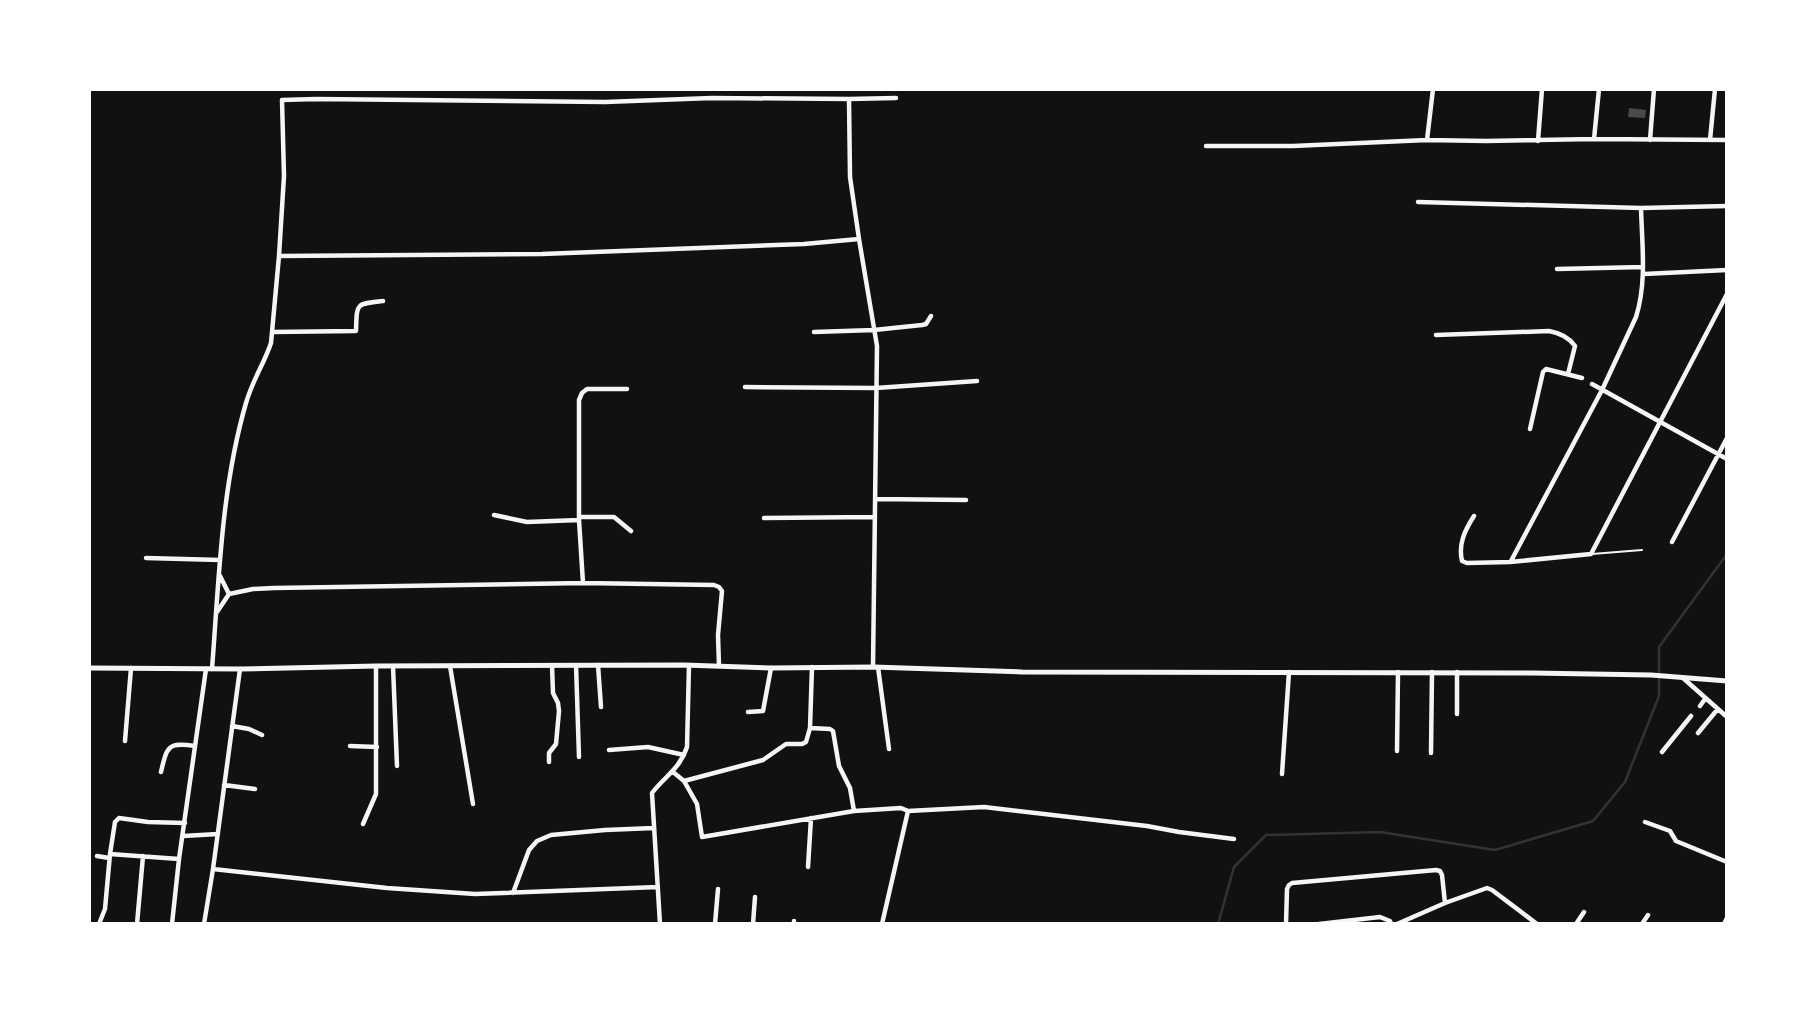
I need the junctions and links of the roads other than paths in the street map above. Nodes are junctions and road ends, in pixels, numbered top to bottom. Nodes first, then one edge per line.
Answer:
1 (1433, 89) edge
2 (1542, 89) edge
3 (1599, 89) edge
4 (1654, 89) edge
5 (1715, 89) edge
6 (896, 97) dead end
7 (849, 99) junction
8 (1594, 139) junction
9 (1427, 140) junction
10 (1650, 140) junction
11 (1710, 140) junction
12 (1727, 140) edge
13 (1538, 141) junction
14 (1206, 146) dead end
15 (1418, 202) dead end
16 (1727, 206) edge
17 (1641, 208) junction
18 (859, 239) junction
19 (279, 256) junction
20 (1643, 267) junction
21 (1557, 269) dead end
22 (1727, 271) edge
23 (1644, 274) junction
24 (1727, 294) edge
25 (383, 301) dead end
26 (931, 316) dead end
27 (874, 330) junction
28 (272, 332) junction
29 (814, 332) dead end
30 (1436, 335) dead end
31 (1568, 374) junction
32 (1582, 378) dead end
33 (977, 381) dead end
34 (1592, 384) dead end
35 (745, 387) dead end
36 (876, 388) junction
37 (628, 389) dead end
38 (1602, 390) junction
39 (1660, 422) junction
40 (1530, 429) dead end
41 (1727, 438) edge
42 (1718, 454) junction
43 (1727, 459) edge
44 (875, 499) junction
45 (966, 500) dead end
46 (494, 515) dead end
47 (1474, 516) dead end
48 (875, 517) junction
49 (764, 518) dead end
50 (579, 519) junction
51 (631, 531) dead end
52 (1672, 542) dead end
53 (1642, 550) dead end
54 (1591, 554) junction
55 (146, 558) dead end
56 (220, 560) junction
57 (1510, 562) junction
58 (220, 574) junction
59 (583, 583) junction
60 (229, 594) junction
61 (216, 613) junction
62 (552, 665) junction
63 (576, 665) junction
64 (598, 665) junction
65 (690, 665) junction
66 (376, 666) junction
67 (393, 666) junction
68 (450, 666) junction
69 (719, 666) junction
70 (131, 667) junction
71 (812, 667) junction
72 (878, 667) junction
73 (89, 668) edge
74 (771, 668) junction
75 (209, 669) junction
76 (240, 669) junction
77 (1289, 672) junction
78 (1398, 672) junction
79 (1432, 672) junction
80 (1457, 672) junction
81 (1684, 678) junction
82 (1727, 681) edge
83 (1705, 699) junction
84 (1700, 706) dead end
85 (601, 707) dead end
86 (1717, 710) junction
87 (748, 712) dead end
88 (1457, 714) dead end
89 (1691, 716) dead end
90 (1727, 717) edge
91 (232, 726) junction
92 (810, 728) junction
93 (1698, 733) dead end
94 (262, 735) dead end
95 (125, 741) dead end
96 (195, 746) junction
97 (350, 746) dead end
98 (377, 747) junction
99 (888, 749) dead end
100 (609, 750) dead end
101 (1397, 751) dead end
102 (1662, 752) dead end
103 (1431, 753) dead end
104 (684, 755) junction
105 (579, 758) dead end
106 (549, 762) dead end
107 (397, 766) dead end
108 (161, 772) dead end
109 (673, 772) junction
110 (1282, 774) dead end
111 (684, 781) junction
112 (224, 785) junction
113 (255, 789) dead end
114 (473, 804) dead end
115 (853, 811) junction
116 (908, 811) junction
117 (811, 818) junction
118 (1645, 822) dead end
119 (185, 823) junction
120 (363, 824) dead end
121 (654, 828) junction
122 (218, 834) junction
123 (183, 836) junction
124 (1234, 839) dead end
125 (97, 856) dead end
126 (110, 856) junction
127 (143, 856) junction
128 (179, 859) junction
129 (1727, 862) edge
130 (808, 867) dead end
131 (213, 869) junction
132 (658, 887) junction
133 (718, 889) dead end
134 (513, 893) junction
135 (755, 897) dead end
136 (1445, 903) junction
137 (1584, 912) dead end
138 (1648, 915) dead end
139 (1727, 918) edge
140 (99, 924) edge
141 (137, 924) edge
142 (172, 924) edge
143 (204, 924) edge
144 (660, 924) edge
145 (715, 924) edge
146 (753, 924) edge
147 (883, 924) edge
148 (1286, 924) edge
149 (1320, 924) edge
150 (1391, 924) edge
151 (1397, 924) edge
152 (1536, 924) edge
153 (1576, 924) edge
154 (1642, 924) edge
155 (1724, 924) edge

1 - 9 street
2 - 13 street
3 - 8 street
4 - 10 street
5 - 11 street
6 - 7 street
7 - 18 street
7 - 19 street
8 - 10 street
8 - 13 street
9 - 13 street
9 - 14 street
10 - 11 street
11 - 12 street
15 - 17 street
16 - 17 street
17 - 20 street
18 - 19 street
18 - 27 street
19 - 28 street
20 - 21 street
20 - 23 street
22 - 23 street
23 - 38 street
24 - 39 street
25 - 28 street
26 - 27 street
27 - 29 street
27 - 36 street
28 - 56 street
30 - 31 street
31 - 32 street
31 - 40 street
33 - 36 street
34 - 38 street
35 - 36 street
36 - 44 street
37 - 50 street
38 - 39 street
38 - 57 street
39 - 42 street
39 - 54 street
41 - 42 street
42 - 43 street
42 - 52 street
44 - 45 street
44 - 48 street
46 - 50 street
47 - 57 street
48 - 49 street
48 - 72 street
50 - 51 street
50 - 59 street
53 - 54 lane
54 - 57 street
55 - 56 street
56 - 58 street
58 - 60 street
58 - 61 street
59 - 60 street
59 - 69 street
60 - 61 street
61 - 75 street
62 - 63 street
62 - 68 street
62 - 106 street
63 - 64 street
63 - 105 street
64 - 65 street
64 - 85 street
65 - 69 street
65 - 104 street
66 - 67 street
66 - 76 street
66 - 98 street
67 - 68 street
67 - 107 street
68 - 114 street
69 - 74 street
70 - 73 street
70 - 75 street
70 - 95 street
71 - 72 street
71 - 74 street
71 - 92 street
72 - 77 street
72 - 99 street
74 - 87 street
75 - 76 street
75 - 96 street
76 - 91 street
77 - 78 street
77 - 110 street
78 - 79 street
78 - 101 street
79 - 80 street
79 - 103 street
80 - 81 street
80 - 88 street
81 - 82 street
81 - 83 street
83 - 84 street
83 - 86 street
86 - 90 street
86 - 93 street
89 - 102 street
91 - 94 street
91 - 112 street
92 - 111 street
92 - 115 street
96 - 108 street
96 - 119 street
97 - 98 street
98 - 120 street
100 - 104 street
104 - 109 street
109 - 111 street
109 - 121 street
111 - 117 street
112 - 113 street
112 - 122 street
115 - 116 street
115 - 117 street
116 - 124 street
116 - 147 street
117 - 130 street
118 - 129 street
119 - 123 street
119 - 126 street
121 - 132 street
121 - 134 street
122 - 123 street
122 - 131 street
123 - 128 street
125 - 126 street
126 - 127 street
126 - 140 street
127 - 128 street
127 - 141 street
128 - 142 street
131 - 134 street
131 - 143 street
132 - 134 street
132 - 144 street
133 - 145 street
135 - 146 street
136 - 148 street
136 - 151 street
136 - 152 street
137 - 153 street
138 - 154 street
139 - 155 street
149 - 150 street

